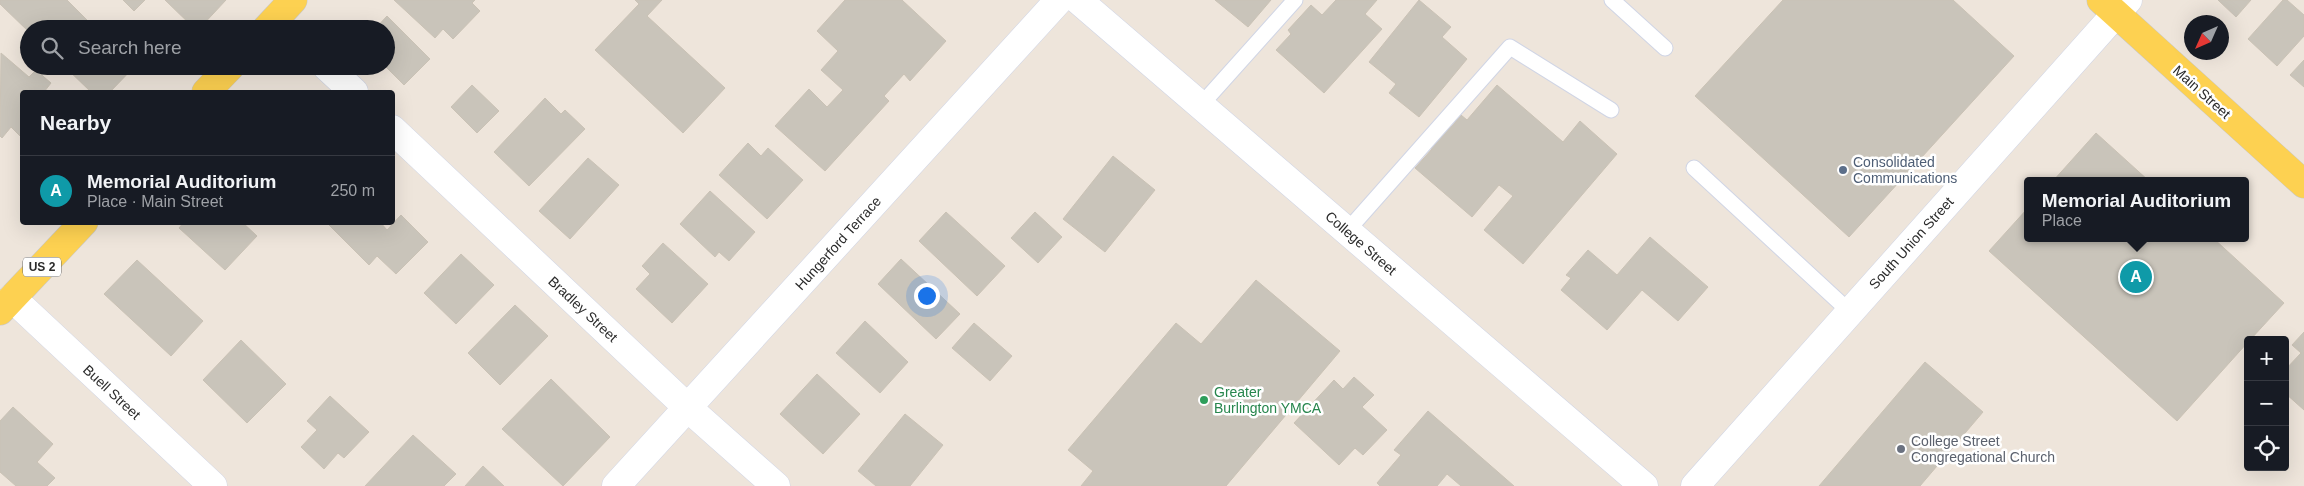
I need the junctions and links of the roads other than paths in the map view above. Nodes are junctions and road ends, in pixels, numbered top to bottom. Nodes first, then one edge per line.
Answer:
1 (1059, 0) edge
2 (1078, 0) edge
3 (1295, 0) edge
4 (1612, 0) edge
5 (2115, 4) edge
6 (1665, 48) dead end
7 (222, 75) edge
8 (336, 75) edge
9 (208, 90) edge
10 (352, 90) edge
11 (1201, 105) junction
12 (1611, 110) dead end
13 (395, 132) edge
14 (1694, 168) dead end
15 (2304, 184) edge
16 (81, 225) edge
17 (1347, 231) junction
18 (6, 305) edge
19 (1850, 312) junction
20 (688, 408) junction
21 (213, 486) edge
22 (616, 486) edge
23 (776, 486) edge
24 (1644, 486) edge
25 (1695, 486) edge

1 - 20 street, Hungerford Terrace
2 - 11 street, College Street
3 - 11 lane
4 - 6 lane
5 - 15 main road, Main Street
5 - 19 street, South Union Street
7 - 9 main road
8 - 10 street
11 - 17 street, College Street
12 - 17 lane
13 - 20 street, Bradley Street
14 - 19 lane
16 - 18 main road, US 2
17 - 24 street, College Street
18 - 21 street, Buell Street
19 - 25 street, South Union Street
20 - 22 street, Hungerford Terrace
20 - 23 street, Bradley Street

